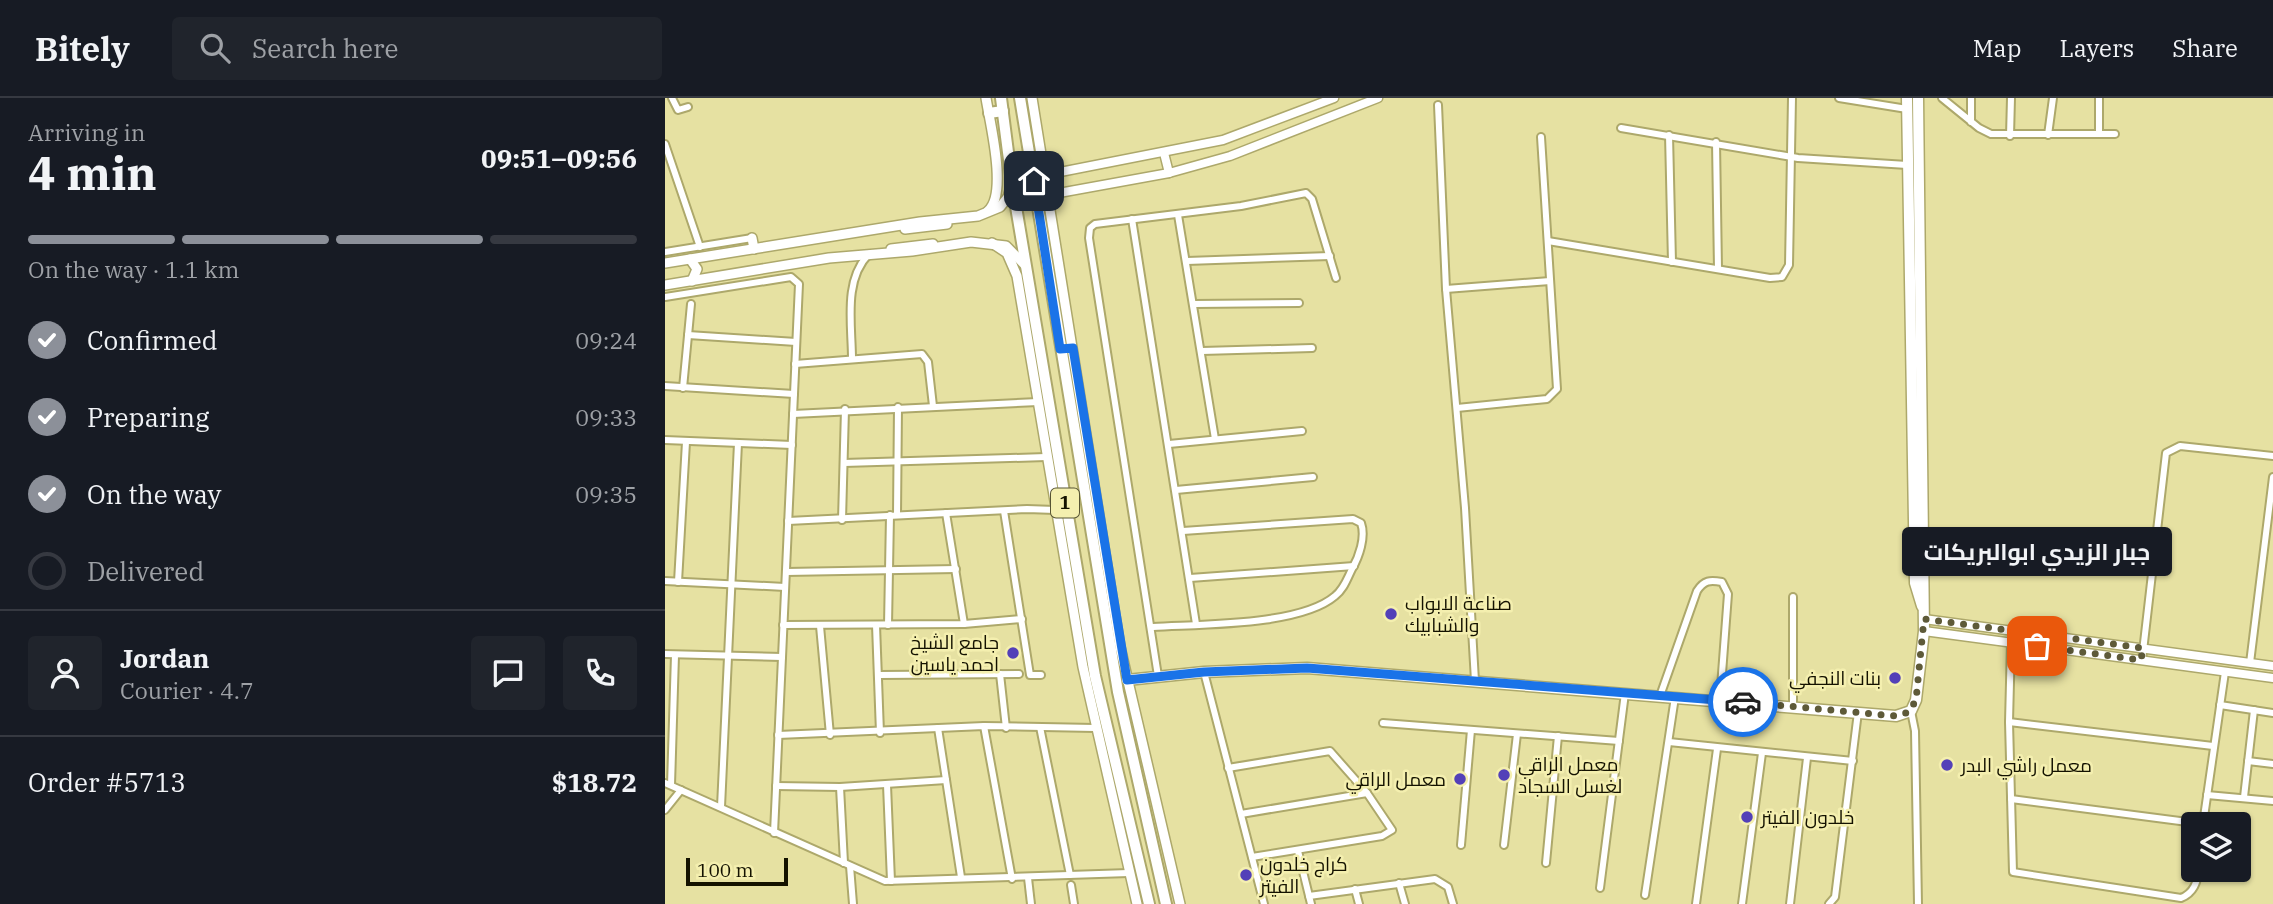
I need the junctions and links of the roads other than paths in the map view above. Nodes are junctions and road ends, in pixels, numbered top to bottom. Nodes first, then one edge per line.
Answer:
1 (672, 98) edge
2 (986, 98) edge
3 (1001, 98) edge
4 (1020, 98) edge
5 (1032, 98) edge
6 (1334, 98) edge
7 (1378, 98) edge
8 (1792, 98) edge
9 (1839, 98) edge
10 (1918, 98) edge
11 (1942, 98) edge
12 (1971, 98) edge
13 (2011, 98) edge
14 (2053, 98) edge
15 (2099, 98) edge
16 (1907, 104) edge
17 (1438, 105) dead end
18 (688, 107) dead end
19 (1003, 111) junction
20 (989, 114) junction
21 (1971, 122) junction
22 (1621, 128) dead end
23 (2099, 134) junction
24 (2115, 134) dead end
25 (1669, 135) junction
26 (2048, 135) junction
27 (2010, 136) junction
28 (1541, 137) dead end
29 (1716, 142) junction
30 (665, 144) edge
31 (1164, 153) junction
32 (1792, 156) junction
33 (1907, 165) junction
34 (1169, 173) junction
35 (1045, 176) junction
36 (1012, 183) junction
37 (1048, 195) junction
38 (984, 214) junction
39 (1178, 215) junction
40 (1132, 219) junction
41 (752, 238) joint
42 (1548, 241) junction
43 (992, 243) junction
44 (699, 247) junction
45 (754, 248) junction
46 (665, 252) edge
47 (870, 253) junction
48 (1330, 256) junction
49 (689, 259) junction
50 (1187, 261) junction
51 (1672, 262) junction
52 (665, 263) edge
53 (1026, 269) junction
54 (1718, 269) junction
55 (1336, 278) dead end
56 (692, 281) junction
57 (1550, 281) junction
58 (665, 285) edge
59 (1446, 289) junction
60 (665, 297) edge
61 (1299, 303) dead end
62 (691, 304) dead end
63 (1193, 304) junction
64 (688, 335) junction
65 (796, 342) junction
66 (1034, 348) junction
67 (1073, 348) junction
68 (1312, 348) dead end
69 (1060, 349) junction
70 (1202, 351) junction
71 (852, 359) junction
72 (796, 364) junction
73 (665, 386) edge
74 (683, 388) junction
75 (794, 394) junction
76 (1038, 402) junction
77 (933, 406) junction
78 (898, 407) junction
79 (1457, 408) junction
80 (845, 409) junction
81 (793, 414) junction
82 (1302, 431) dead end
83 (1215, 439) junction
84 (665, 440) edge
85 (686, 442) junction
86 (738, 443) junction
87 (1169, 444) junction
88 (792, 445) junction
89 (2273, 456) edge
90 (1046, 457) junction
91 (898, 462) junction
92 (844, 463) junction
93 (1314, 477) dead end
94 (2273, 477) edge
95 (1177, 490) junction
96 (2272, 495) edge
97 (1055, 510) junction
98 (1005, 511) junction
99 (946, 513) junction
100 (893, 515) junction
101 (842, 520) junction
102 (788, 521) junction
103 (1183, 531) junction
104 (2263, 556) junction
105 (2273, 558) edge
106 (1354, 566) junction
107 (889, 569) junction
108 (956, 569) junction
109 (786, 572) junction
110 (1190, 578) junction
111 (665, 581) edge
112 (678, 582) junction
113 (731, 583) junction
114 (785, 587) junction
115 (1793, 597) dead end
116 (1924, 614) junction
117 (1022, 619) junction
118 (964, 624) junction
119 (1196, 624) junction
120 (783, 625) junction
121 (876, 625) junction
122 (888, 625) junction
123 (820, 626) junction
124 (1153, 627) junction
125 (1924, 631) junction
126 (1083, 640) junction
127 (2011, 642) junction
128 (2143, 648) junction
129 (665, 654) edge
130 (675, 655) junction
131 (727, 655) junction
132 (782, 657) junction
133 (2141, 660) junction
134 (2250, 663) junction
135 (2273, 666) edge
136 (2225, 671) junction
137 (1204, 672) junction
138 (1000, 674) junction
139 (1019, 674) dead end
140 (878, 675) junction
141 (1041, 675) dead end
142 (1158, 677) junction
143 (2273, 678) edge
144 (1475, 681) junction
145 (1125, 687) junction
146 (1625, 693) junction
147 (1660, 696) junction
148 (1675, 697) junction
149 (1720, 700) junction
150 (2220, 705) junction
151 (1793, 706) junction
152 (665, 707) edge
153 (673, 707) junction
154 (1912, 710) junction
155 (2254, 710) junction
156 (1858, 712) junction
157 (2273, 713) edge
158 (2009, 722) junction
159 (1383, 723) dead end
160 (984, 726) junction
161 (1040, 727) junction
162 (938, 728) junction
163 (1006, 728) junction
164 (1095, 728) junction
165 (1471, 730) junction
166 (880, 733) junction
167 (1517, 734) junction
168 (778, 735) junction
169 (830, 735) junction
170 (1558, 736) junction
171 (1619, 741) junction
172 (1669, 742) junction
173 (2213, 746) junction
174 (1717, 749) junction
175 (1762, 753) junction
176 (1807, 758) junction
177 (1853, 761) junction
178 (2248, 761) junction
179 (2273, 764) edge
180 (1109, 766) junction
181 (1228, 768) junction
182 (1148, 773) junction
183 (1135, 776) junction
184 (946, 780) junction
185 (668, 784) edge
186 (887, 785) junction
187 (776, 786) junction
188 (840, 787) junction
189 (681, 790) junction
190 (1367, 793) junction
191 (2207, 795) junction
192 (2244, 797) junction
193 (2011, 799) junction
194 (2273, 801) edge
195 (721, 807) junction
196 (665, 810) edge
197 (2205, 812) edge
198 (1241, 814) junction
199 (2181, 821) edge
200 (774, 833) junction
201 (1461, 845) dead end
202 (1504, 845) dead end
203 (1298, 851) junction
204 (1153, 852) junction
205 (1136, 854) junction
206 (1252, 857) junction
207 (1546, 863) dead end
208 (847, 865) junction
209 (1129, 873) junction
210 (1070, 875) junction
211 (961, 877) junction
212 (1028, 878) junction
213 (1012, 879) junction
214 (891, 881) junction
215 (2197, 882) edge
216 (1399, 883) junction
217 (1071, 885) dead end
218 (1600, 888) dead end
219 (1355, 889) junction
220 (1645, 895) dead end
221 (1309, 896) junction
222 (852, 904) edge
223 (1031, 904) edge
224 (1074, 904) edge
225 (1137, 904) edge
226 (1149, 904) edge
227 (1166, 904) edge
228 (1180, 904) edge
229 (1264, 904) edge
230 (1311, 904) edge
231 (1359, 904) edge
232 (1405, 904) edge
233 (1453, 904) edge
234 (1696, 904) edge
235 (1742, 904) edge
236 (1790, 904) edge
237 (1829, 904) edge
238 (1919, 904) edge

1 - 18 street
2 - 20 main road
3 - 19 highway, 1
4 - 69 highway, 1
5 - 35 main road
6 - 31 street
7 - 34 street
8 - 32 street
9 - 16 street
10 - 116 main road
11 - 21 street
12 - 21 street
13 - 27 street
14 - 26 street
15 - 23 street
16 - 33 main road
17 - 59 street
19 - 20 highway
19 - 36 highway, 1
20 - 38 main road
21 - 27 street
22 - 25 street
23 - 24 street
23 - 26 street
25 - 29 street
25 - 51 street
26 - 27 street
28 - 42 street
29 - 32 street
29 - 54 street
30 - 44 street
31 - 34 street
31 - 35 street
32 - 33 street
32 - 54 street
33 - 116 main road
34 - 37 street
35 - 37 main road
36 - 38 main road
36 - 53 highway, 1
37 - 67 main road
38 - 45 main road
39 - 40 street
39 - 48 street
39 - 50 street
40 - 87 street
40 - 124 street
41 - 44 street
41 - 45 main road
42 - 51 street
42 - 57 street
43 - 47 main road
43 - 53 main road
43 - 66 main road
44 - 46 street
45 - 49 main road
47 - 56 main road
47 - 71 street
48 - 50 street
48 - 55 street
49 - 52 main road
49 - 56 main road
50 - 63 street
51 - 54 street
53 - 66 highway, 1
56 - 58 main road
57 - 59 street
57 - 79 street
59 - 79 street
60 - 65 street
61 - 63 street
62 - 64 street
63 - 70 street
64 - 65 street
64 - 74 street
65 - 72 street
66 - 76 main road
66 - 126 highway, 1
67 - 69 highway
67 - 145 main road
68 - 70 street
69 - 145 highway, 1
70 - 83 street
71 - 72 street
71 - 77 street
72 - 75 street
73 - 74 street
74 - 75 street
75 - 81 street
76 - 77 street
76 - 90 main road
77 - 78 street
78 - 80 street
78 - 91 street
79 - 144 street
80 - 81 street
80 - 92 street
81 - 88 street
82 - 83 street
83 - 87 street
84 - 85 street
85 - 86 street
85 - 112 street
86 - 88 street
86 - 113 street
87 - 95 street
88 - 102 street
89 - 128 street
90 - 91 street
90 - 97 main road
91 - 92 street
91 - 100 street
92 - 101 street
93 - 95 street
94 - 96 street
95 - 103 street
96 - 104 street
97 - 98 street
97 - 126 main road
98 - 99 street
98 - 117 street
99 - 100 street
99 - 108 street
100 - 101 street
100 - 107 street
101 - 102 street
102 - 109 street
103 - 106 street
103 - 110 street
104 - 105 street
104 - 134 street
106 - 110 street
106 - 119 street
107 - 108 street
107 - 109 street
107 - 122 street
108 - 118 street
109 - 114 street
110 - 119 street
111 - 112 street
112 - 113 street
113 - 114 street
113 - 131 street
114 - 120 street
115 - 151 street
116 - 125 main road
116 - 128 street
117 - 118 street
117 - 141 street
118 - 122 street
119 - 124 street
120 - 123 street
120 - 132 street
121 - 122 street
121 - 123 street
121 - 140 street
123 - 169 street
124 - 142 street
125 - 127 street
125 - 154 main road
126 - 164 main road
126 - 180 highway, 1
127 - 133 street
127 - 158 street
128 - 133 street
128 - 134 street
129 - 130 street
130 - 131 street
130 - 153 street
131 - 132 street
131 - 195 street
132 - 168 street
133 - 136 street
134 - 135 street
136 - 143 street
136 - 150 street
137 - 142 main road
137 - 144 main road
137 - 181 street
138 - 139 street
138 - 140 street
138 - 163 street
140 - 166 street
142 - 145 main road
144 - 146 main road
145 - 182 main road
145 - 183 highway, 1
146 - 147 main road
146 - 171 street
147 - 148 main road
147 - 149 street
148 - 149 main road
148 - 172 street
149 - 151 main road
150 - 155 street
150 - 173 street
151 - 156 main road
152 - 153 street
153 - 185 street
154 - 156 main road
154 - 238 street
155 - 157 street
155 - 178 street
156 - 177 street
158 - 173 street
158 - 193 street
159 - 165 street
160 - 162 street
160 - 163 street
160 - 213 street
161 - 163 street
161 - 164 street
161 - 210 street
162 - 166 street
162 - 184 street
164 - 180 main road
165 - 167 street
165 - 201 street
166 - 169 street
167 - 170 street
167 - 202 street
168 - 169 street
168 - 187 street
170 - 171 street
170 - 207 street
171 - 218 street
172 - 174 street
172 - 220 street
173 - 191 street
174 - 175 street
174 - 234 street
175 - 176 street
175 - 235 street
176 - 177 street
176 - 236 street
177 - 237 street
178 - 179 street
178 - 192 street
180 - 205 highway, 1
180 - 209 main road
181 - 190 street
181 - 198 street
182 - 183 highway
182 - 228 main road
183 - 204 highway, 1
184 - 186 street
184 - 211 street
185 - 189 street
186 - 188 street
186 - 214 street
187 - 188 street
187 - 200 street
188 - 208 street
189 - 195 street
189 - 196 street
190 - 198 street
190 - 203 street
191 - 192 street
191 - 197 street
192 - 194 street
193 - 199 street
193 - 215 street
195 - 200 street
198 - 206 street
200 - 208 street
203 - 206 street
203 - 221 street
204 - 205 highway
204 - 227 highway, 1
205 - 226 highway, 1
206 - 229 street
208 - 214 street
208 - 222 street
209 - 210 street
209 - 225 main road
210 - 212 street
211 - 213 street
211 - 214 street
212 - 213 street
212 - 223 street
216 - 219 street
216 - 232 street
216 - 233 street
217 - 224 street
219 - 221 street
219 - 231 street
221 - 230 street

